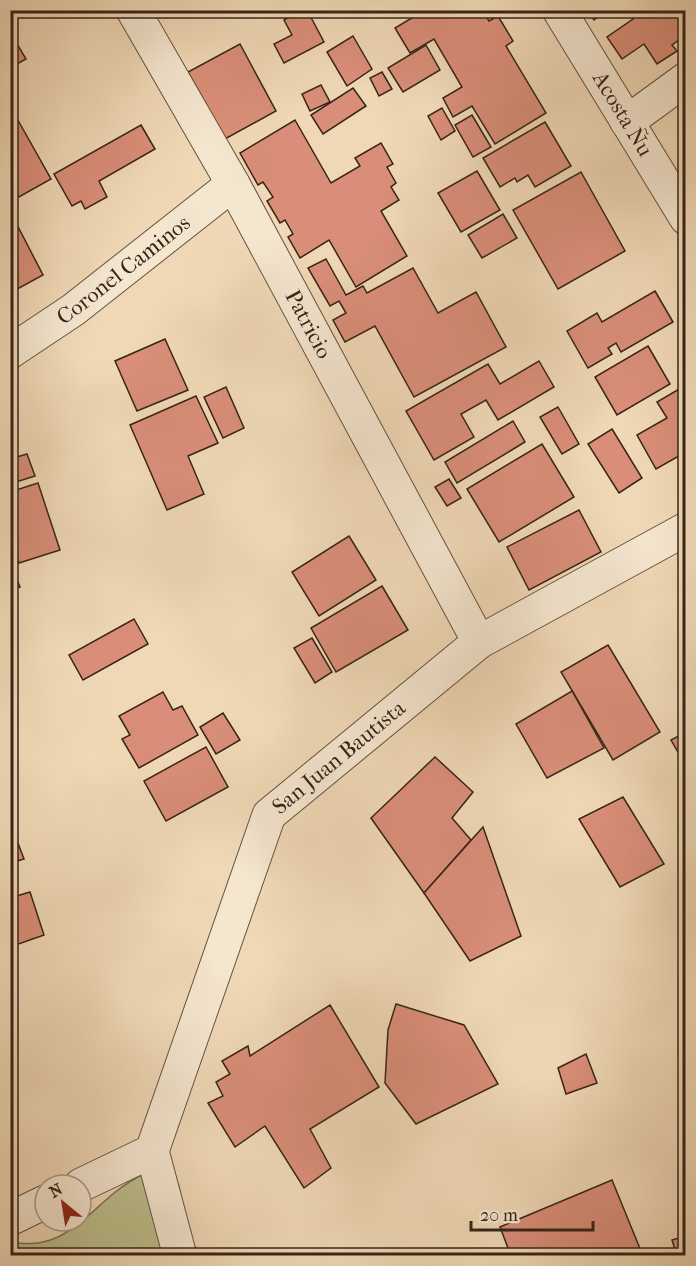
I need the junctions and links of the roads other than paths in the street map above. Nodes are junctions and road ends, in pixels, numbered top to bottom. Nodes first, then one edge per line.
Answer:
1 (559, 10) edge
2 (143, 14) edge
3 (686, 79) edge
4 (627, 122) junction
5 (233, 184) junction
6 (686, 218) edge
7 (10, 352) edge
8 (686, 529) edge
9 (479, 642) junction
10 (152, 1151) junction
11 (93, 1179) edge
12 (33, 1208) edge
13 (10, 1219) edge
14 (180, 1256) edge

1 - 4 street, Acosta Ñu
2 - 5 street, Patricio
3 - 4 street
4 - 6 street, Acosta Ñu
5 - 7 street, Coronel Caminos
5 - 9 street, Patricio
8 - 9 street, San Juan Bautista
9 - 10 street, San Juan Bautista
10 - 11 street
10 - 14 street
12 - 13 street

